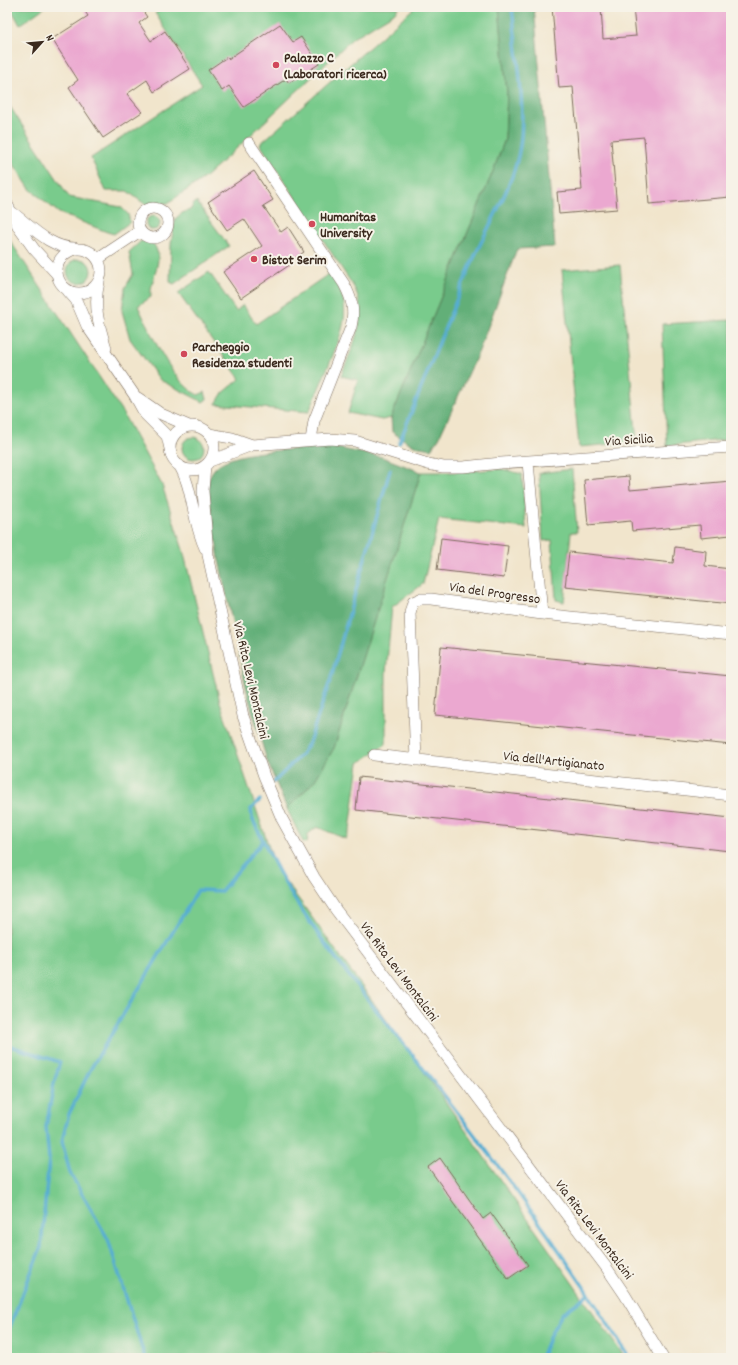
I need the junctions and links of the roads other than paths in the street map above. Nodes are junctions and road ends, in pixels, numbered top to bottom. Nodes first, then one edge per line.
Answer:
1 (249, 143) dead end
2 (9, 208) edge
3 (140, 231) dead end
4 (78, 248) junction
5 (98, 259) junction
6 (56, 273) junction
7 (99, 279) junction
8 (68, 291) junction
9 (108, 356) junction
10 (135, 396) junction
11 (189, 426) junction
12 (209, 434) junction
13 (311, 440) junction
14 (252, 445) junction
15 (731, 447) edge
16 (171, 453) junction
17 (528, 462) junction
18 (208, 463) junction
19 (179, 465) junction
20 (208, 555) junction
21 (542, 614) junction
22 (731, 634) edge
23 (374, 755) dead end
24 (416, 760) junction
25 (731, 795) edge
26 (663, 1358) edge

1 - 13 street
2 - 4 street, Via Rita Levi Montalcini
2 - 6 street, Via Rita Levi Montalcini
3 - 5 street
4 - 5 street, Via Rita Levi Montalcini
4 - 6 street
5 - 7 street, Via Rita Levi Montalcini
6 - 8 street, Via Rita Levi Montalcini
7 - 8 street
7 - 9 street, Via Rita Levi Montalcini
8 - 9 street, Via Rita Levi Montalcini
9 - 10 street, Via Rita Levi Montalcini
10 - 11 street, Via Rita Levi Montalcini
10 - 16 street, Via Rita Levi Montalcini
11 - 12 street, Via Rita Levi Montalcini
11 - 16 street
12 - 14 street
12 - 18 street, Via Rita Levi Montalcini
13 - 14 street, Via Sicilia
13 - 17 street, Via Sicilia
14 - 18 street
15 - 17 street, Via Sicilia
16 - 19 street, Via Rita Levi Montalcini
17 - 21 street
18 - 19 street
18 - 20 street, Via Rita Levi Montalcini
19 - 20 street, Via Rita Levi Montalcini
20 - 26 street, Via Rita Levi Montalcini
21 - 22 street, Via del Progresso
21 - 24 street, Via del Progresso
23 - 24 street, Via dell'Artigianato
24 - 25 street, Via dell'Artigianato

